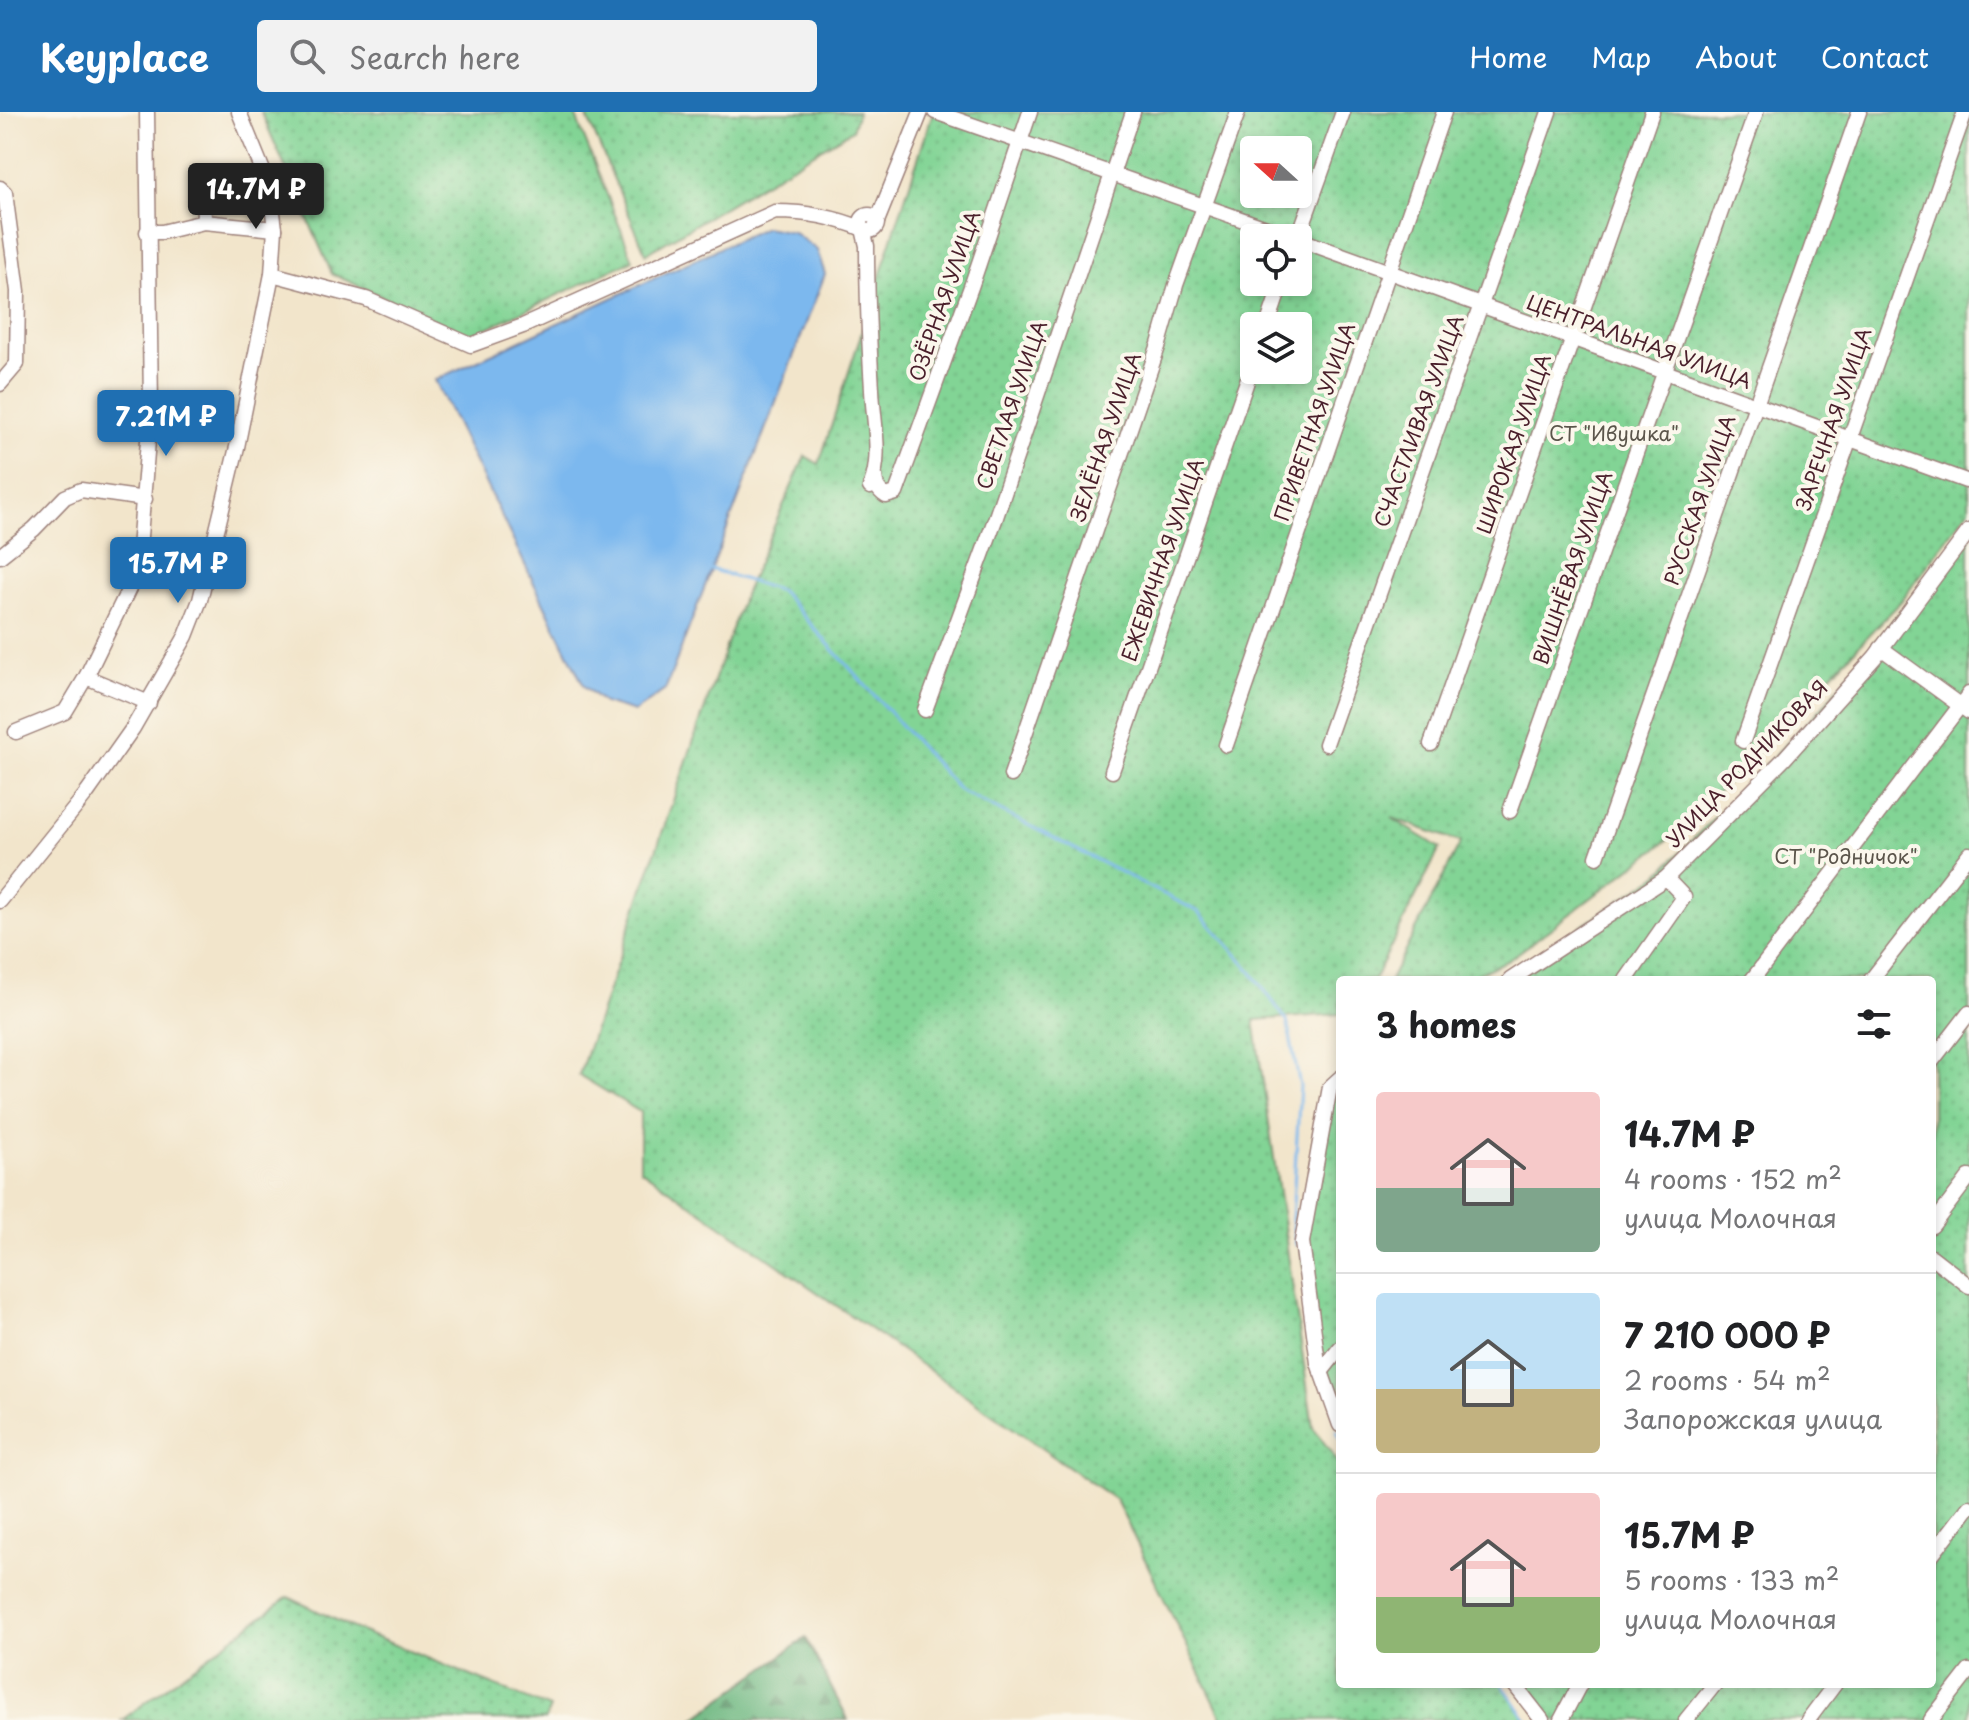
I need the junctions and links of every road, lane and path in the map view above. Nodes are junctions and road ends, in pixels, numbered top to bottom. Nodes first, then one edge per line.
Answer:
1 (147, 112) edge
2 (239, 112) edge
3 (921, 112) edge
4 (935, 112) edge
5 (1030, 112) edge
6 (1133, 112) edge
7 (1238, 112) edge
8 (1343, 112) edge
9 (1444, 112) edge
10 (1549, 112) edge
11 (1652, 112) edge
12 (1756, 112) edge
13 (1859, 112) edge
14 (1965, 112) edge
15 (1019, 142) junction
16 (1112, 174) junction
17 (203, 181) dead end
18 (0, 188) edge
19 (1205, 207) junction
20 (204, 222) junction
21 (870, 222) junction
22 (1255, 224) edge
23 (1302, 224) edge
24 (275, 229) junction
25 (147, 232) junction
26 (1312, 244) edge
27 (1388, 272) junction
28 (272, 274) junction
29 (1481, 306) junction
30 (1572, 338) junction
31 (1663, 371) junction
32 (0, 384) edge
33 (1246, 384) edge
34 (1754, 405) junction
35 (1848, 438) junction
36 (1966, 481) dead end
37 (145, 499) junction
38 (1969, 531) edge
39 (0, 556) edge
40 (1881, 648) junction
41 (86, 677) junction
42 (149, 703) junction
43 (1966, 704) edge
44 (925, 710) dead end
45 (16, 732) dead end
46 (1743, 741) dead end
47 (1326, 744) dead end
48 (1431, 744) dead end
49 (1226, 745) dead end
50 (1112, 771) dead end
51 (1011, 775) dead end
52 (1510, 811) dead end
53 (1969, 854) edge
54 (1597, 857) dead end
55 (1666, 878) junction
56 (0, 901) edge
57 (1516, 976) edge
58 (1629, 976) edge
59 (1755, 976) edge
60 (1874, 976) edge
61 (1969, 1013) edge
62 (1936, 1056) edge
63 (1336, 1082) edge
64 (1336, 1111) edge
65 (1325, 1115) junction
66 (1969, 1177) edge
67 (1936, 1221) edge
68 (1936, 1260) edge
69 (1969, 1286) edge
70 (1336, 1353) edge
71 (1321, 1372) junction
72 (1336, 1414) edge
73 (1969, 1507) edge
74 (1936, 1550) edge
75 (1969, 1671) edge
76 (1517, 1688) edge
77 (1578, 1688) edge
78 (1712, 1688) edge
79 (1832, 1688) edge
80 (1542, 1720) edge
81 (1561, 1720) edge
82 (1686, 1720) edge
83 (1808, 1720) edge
84 (1931, 1720) edge

1 - 25 street
2 - 24 street
3 - 21 street
4 - 15 street, ЦЕНТРАЛЬНАЯ УЛИЦА
5 - 15 street, ОЗЁРНАЯ УЛИЦА
6 - 16 street, СВЕТЛАЯ УЛИЦА
7 - 19 street, ЗЕЛЁНАЯ УЛИЦА
8 - 23 street
9 - 27 street, ПРИВЕТНАЯ УЛИЦА
10 - 29 street, СЧАСТЛИВАЯ УЛИЦА
11 - 30 street, ШИРОКАЯ УЛИЦА
12 - 31 street, ВИШНЁВАЯ УЛИЦА
13 - 34 street, РУССКАЯ УЛИЦА
14 - 35 street, ЗАРЕЧНАЯ УЛИЦА
15 - 16 street, ЦЕНТРАЛЬНАЯ УЛИЦА
15 - 21 street, ОЗЁРНАЯ УЛИЦА
16 - 19 street, ЦЕНТРАЛЬНАЯ УЛИЦА
16 - 44 street, СВЕТЛАЯ УЛИЦА
17 - 20 street
18 - 32 street
19 - 22 street, ЦЕНТРАЛЬНАЯ УЛИЦА
19 - 51 street, ЗЕЛЁНАЯ УЛИЦА
20 - 24 street
20 - 25 street
21 - 28 street
24 - 28 street
25 - 37 street
26 - 27 street, ЦЕНТРАЛЬНАЯ УЛИЦА
27 - 29 street, ЦЕНТРАЛЬНАЯ УЛИЦА
27 - 49 street, ПРИВЕТНАЯ УЛИЦА
28 - 42 street
29 - 30 street, ЦЕНТРАЛЬНАЯ УЛИЦА
29 - 47 street, СЧАСТЛИВАЯ УЛИЦА
30 - 31 street, ЦЕНТРАЛЬНАЯ УЛИЦА
30 - 48 street, ШИРОКАЯ УЛИЦА
31 - 34 street, ЦЕНТРАЛЬНАЯ УЛИЦА
31 - 52 street, ВИШНЁВАЯ УЛИЦА
33 - 50 street, ЕЖЕВИЧНАЯ УЛИЦА
34 - 35 street, ЦЕНТРАЛЬНАЯ УЛИЦА
34 - 54 street, РУССКАЯ УЛИЦА
35 - 36 street, ЦЕНТРАЛЬНАЯ УЛИЦА
35 - 46 street, ЗАРЕЧНАЯ УЛИЦА
37 - 39 street
37 - 41 street
38 - 40 street, УЛИЦА РОДНИКОВАЯ
40 - 43 street
40 - 55 street, УЛИЦА РОДНИКОВАЯ
41 - 42 street
41 - 45 street
42 - 56 street
43 - 59 street
53 - 60 street
55 - 57 street, УЛИЦА РОДНИКОВАЯ
55 - 58 street
61 - 62 street
63 - 65 street
64 - 65 street
65 - 71 street
66 - 67 street
68 - 69 street
70 - 71 street
71 - 72 street
73 - 74 street
75 - 84 street
76 - 80 street
77 - 81 street
78 - 82 street
79 - 83 street

